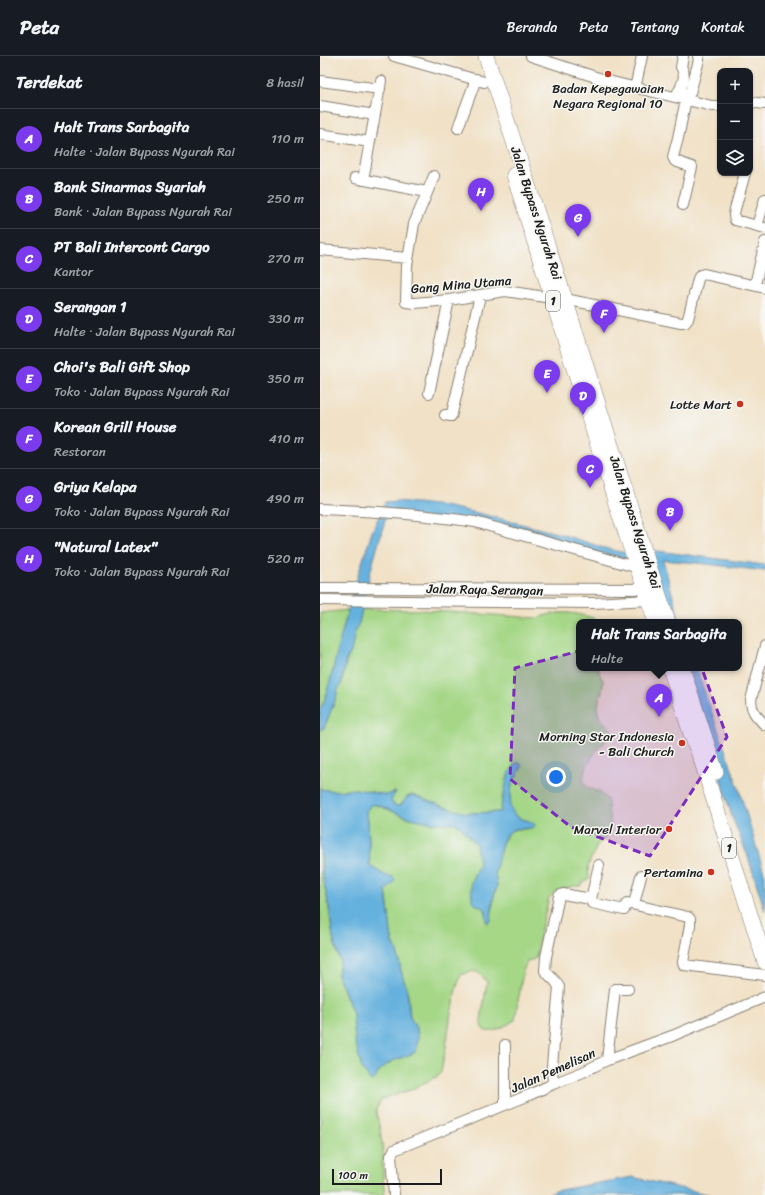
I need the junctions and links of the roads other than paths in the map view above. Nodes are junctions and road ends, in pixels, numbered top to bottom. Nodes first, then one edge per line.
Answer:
1 (394, 56) edge
2 (476, 56) edge
3 (486, 56) edge
4 (531, 56) edge
5 (549, 56) edge
6 (642, 56) edge
7 (683, 56) edge
8 (698, 56) edge
9 (320, 80) edge
10 (480, 81) junction
11 (636, 84) junction
12 (683, 96) junction
13 (753, 102) edge
14 (765, 104) edge
15 (320, 106) edge
16 (717, 106) edge
17 (375, 115) junction
18 (458, 128) dead end
19 (320, 134) edge
20 (370, 142) junction
21 (517, 168) junction
22 (434, 176) dead end
23 (744, 176) edge
24 (427, 192) junction
25 (765, 199) edge
26 (683, 205) dead end
27 (761, 227) edge
28 (765, 242) edge
29 (320, 250) edge
30 (408, 258) junction
31 (760, 287) edge
32 (480, 296) junction
33 (559, 299) junction
34 (448, 300) junction
35 (429, 393) dead end
36 (445, 415) dead end
37 (320, 509) edge
38 (641, 565) junction
39 (320, 588) edge
40 (648, 594) junction
41 (320, 600) edge
42 (655, 619) edge
43 (667, 619) edge
44 (765, 646) edge
45 (673, 671) edge
46 (681, 678) edge
47 (762, 722) edge
48 (599, 865) dead end
49 (641, 876) dead end
50 (591, 898) junction
51 (634, 904) junction
52 (765, 928) edge
53 (765, 962) edge
54 (765, 975) edge
55 (628, 989) dead end
56 (765, 997) edge
57 (505, 1045) dead end
58 (607, 1060) junction
59 (553, 1084) junction
60 (505, 1104) junction
61 (394, 1195) edge

1 - 10 street
2 - 10 highway, Jalan Bypass Ngurah Rai / 1
3 - 21 highway, Jalan Bypass Ngurah Rai / 1
4 - 12 street
5 - 11 street
6 - 11 street
7 - 12 street
8 - 12 street
9 - 17 street
10 - 18 street
10 - 21 highway, Jalan Bypass Ngurah Rai / 1
11 - 12 street
12 - 16 street
12 - 26 street
13 - 14 street
15 - 17 street
17 - 20 street
19 - 20 street
20 - 24 street
21 - 33 highway, Jalan Bypass Ngurah Rai / 1
22 - 24 street, Gang Mina Utama
23 - 27 street
24 - 30 street, Gang Mina Utama
25 - 27 street
28 - 31 street
29 - 30 street
30 - 34 street, Gang Mina Utama
31 - 33 street, Gang Mina Utama
32 - 33 street, Gang Mina Utama
32 - 34 street, Gang Mina Utama
32 - 36 street
33 - 38 highway, Jalan Bypass Ngurah Rai / 1
34 - 35 street
37 - 38 street
38 - 40 highway, Jalan Bypass Ngurah Rai / 1
38 - 43 highway, Jalan Bypass Ngurah Rai / 1
39 - 40 street, Jalan Raya Serangan
40 - 41 street, Jalan Raya Serangan
40 - 42 highway, Jalan Bypass Ngurah Rai / 1
44 - 47 street
45 - 46 highway, 1
46 - 52 highway, 1
46 - 53 highway, 1
48 - 50 street
49 - 51 street
50 - 51 street
50 - 59 street
51 - 54 street
55 - 58 street
56 - 58 street, Jalan Pemelisan
57 - 60 street
58 - 59 street, Jalan Pemelisan
59 - 60 street, Jalan Pemelisan
60 - 61 street, Jalan Pemelisan

